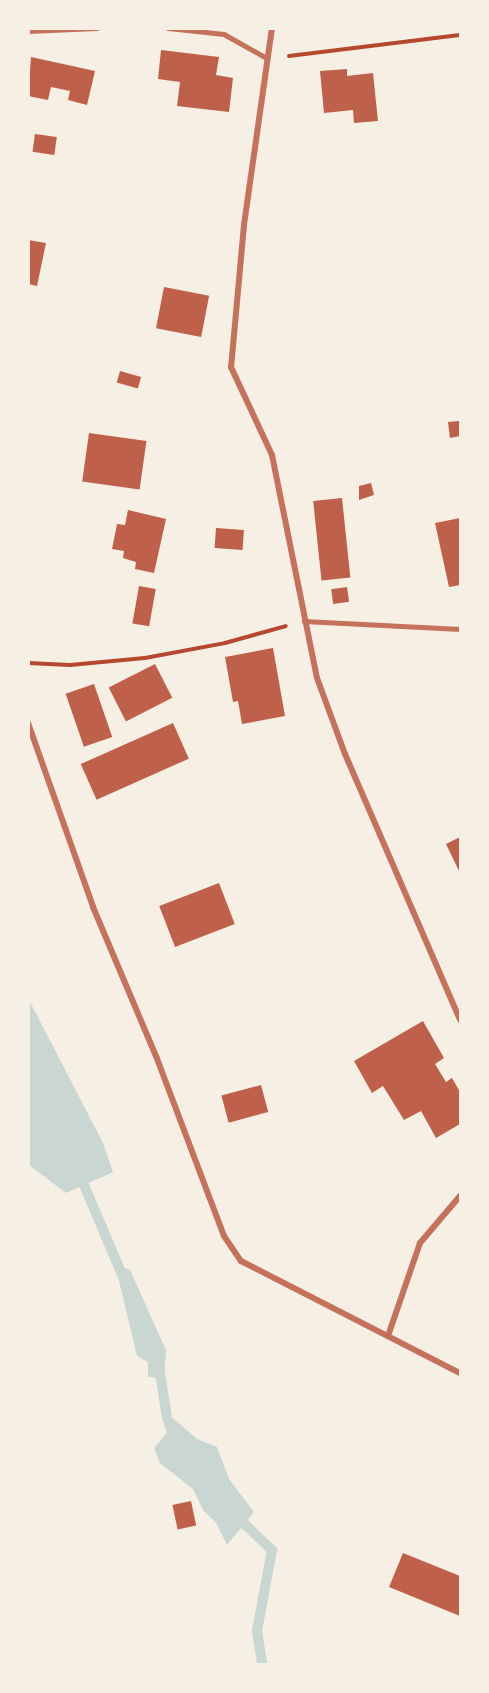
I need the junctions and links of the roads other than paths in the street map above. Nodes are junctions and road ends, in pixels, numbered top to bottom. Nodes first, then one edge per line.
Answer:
1 (97, 28) edge
2 (168, 28) edge
3 (272, 28) edge
4 (28, 32) edge
5 (265, 57) junction
6 (304, 621) junction
7 (460, 629) edge
8 (28, 723) edge
9 (460, 1020) edge
10 (460, 1196) edge
11 (389, 1333) junction
12 (460, 1372) edge

1 - 4 lane
2 - 5 lane
3 - 5 street
5 - 6 street
6 - 7 lane
6 - 9 street
8 - 11 street
10 - 11 street
11 - 12 street

